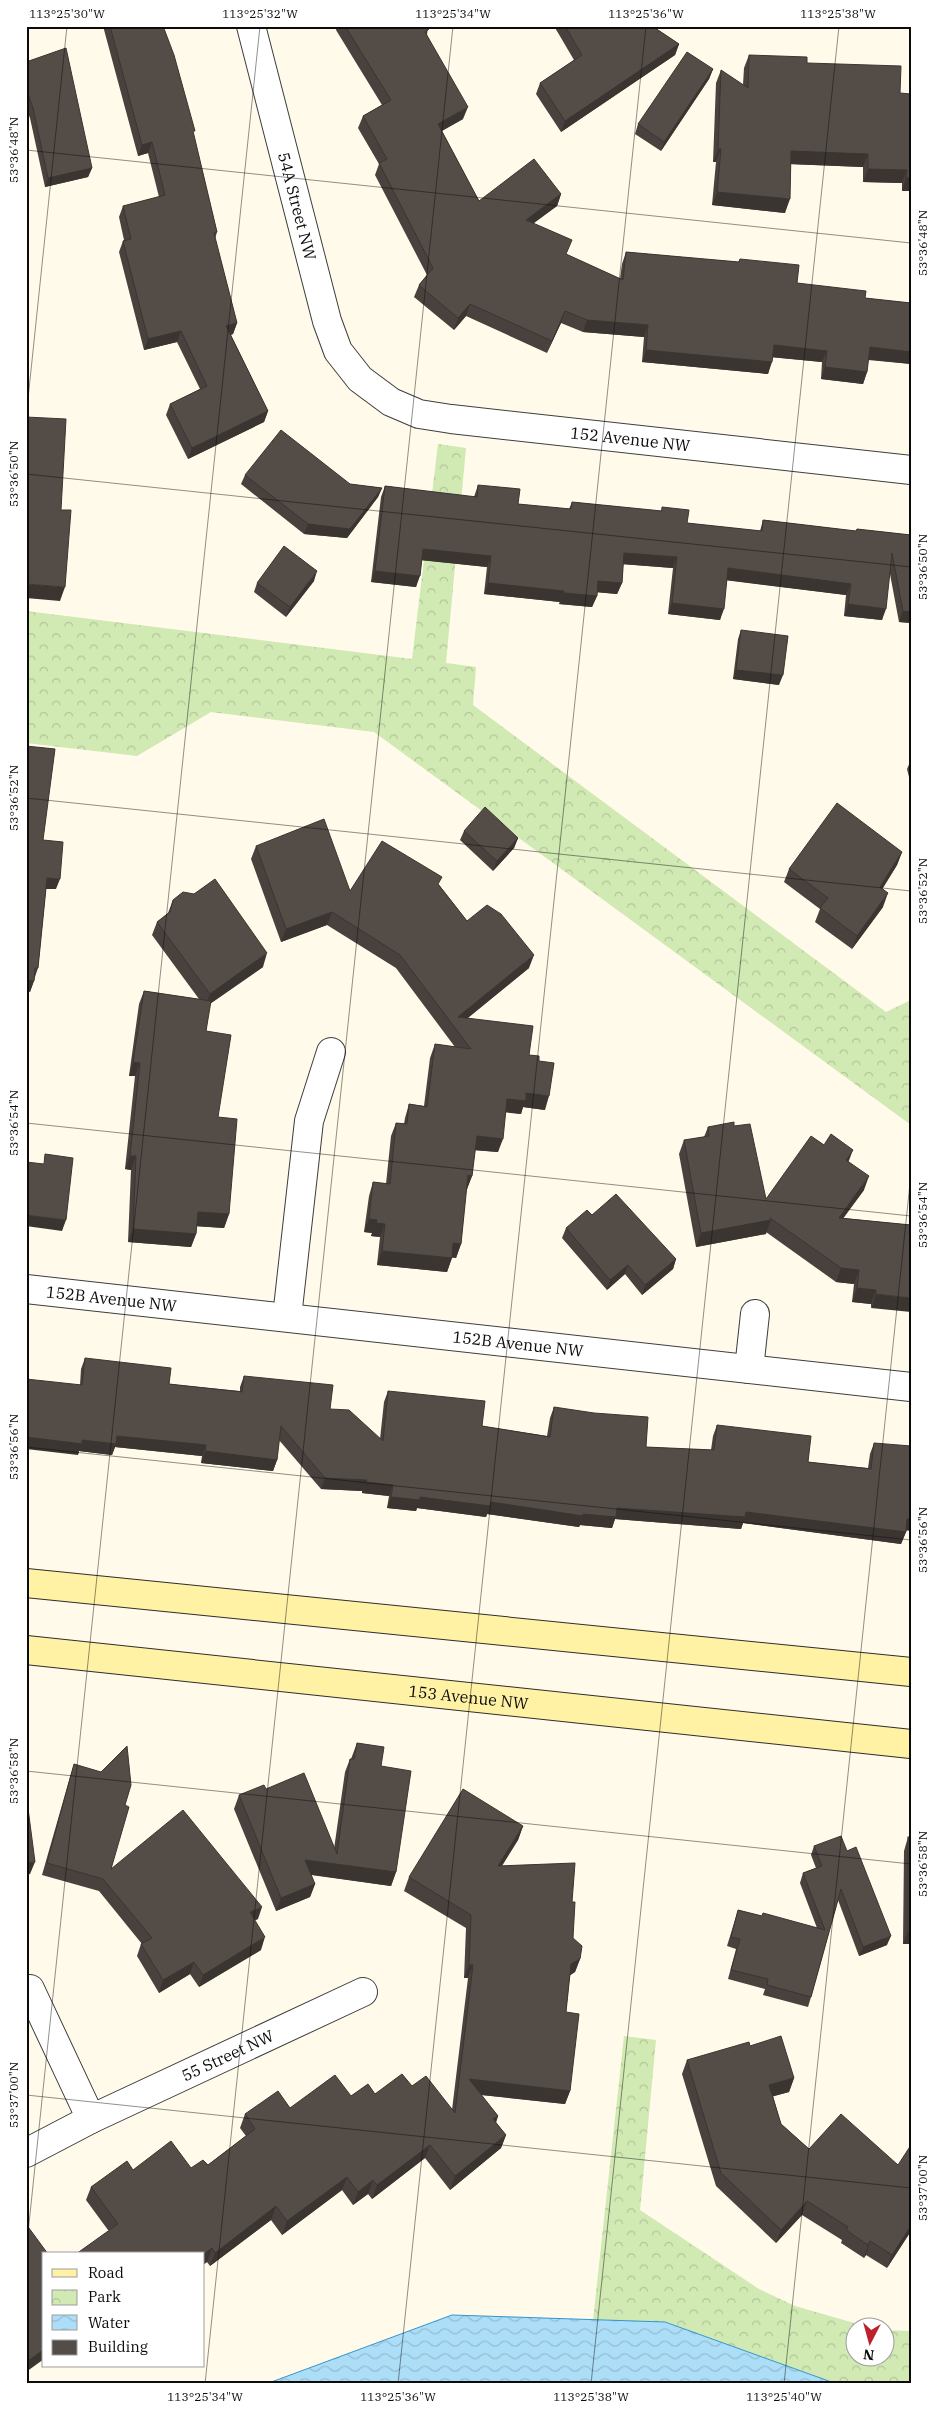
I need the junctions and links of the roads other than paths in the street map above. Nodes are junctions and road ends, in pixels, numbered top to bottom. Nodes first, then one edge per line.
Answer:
1 (251, 26) edge
2 (360, 379) joint
3 (911, 470) edge
4 (330, 1052) dead end
5 (26, 1289) edge
6 (755, 1314) dead end
7 (287, 1318) junction
8 (750, 1369) junction
9 (911, 1387) edge
10 (26, 1583) edge
11 (26, 1650) edge
12 (911, 1672) edge
13 (911, 1744) edge
14 (30, 1989) dead end
15 (363, 1992) dead end
16 (91, 2119) junction
17 (26, 2153) edge

1 - 2 street, 54A Street NW
2 - 3 street, 152 Avenue NW
4 - 7 street
5 - 7 street, 152B Avenue NW
6 - 8 street
7 - 8 street, 152B Avenue NW
8 - 9 street, 152B Avenue NW
10 - 12 main road
11 - 13 main road, 153 Avenue NW
14 - 16 street
15 - 16 street, 55 Street NW
16 - 17 street, 55 Street NW

